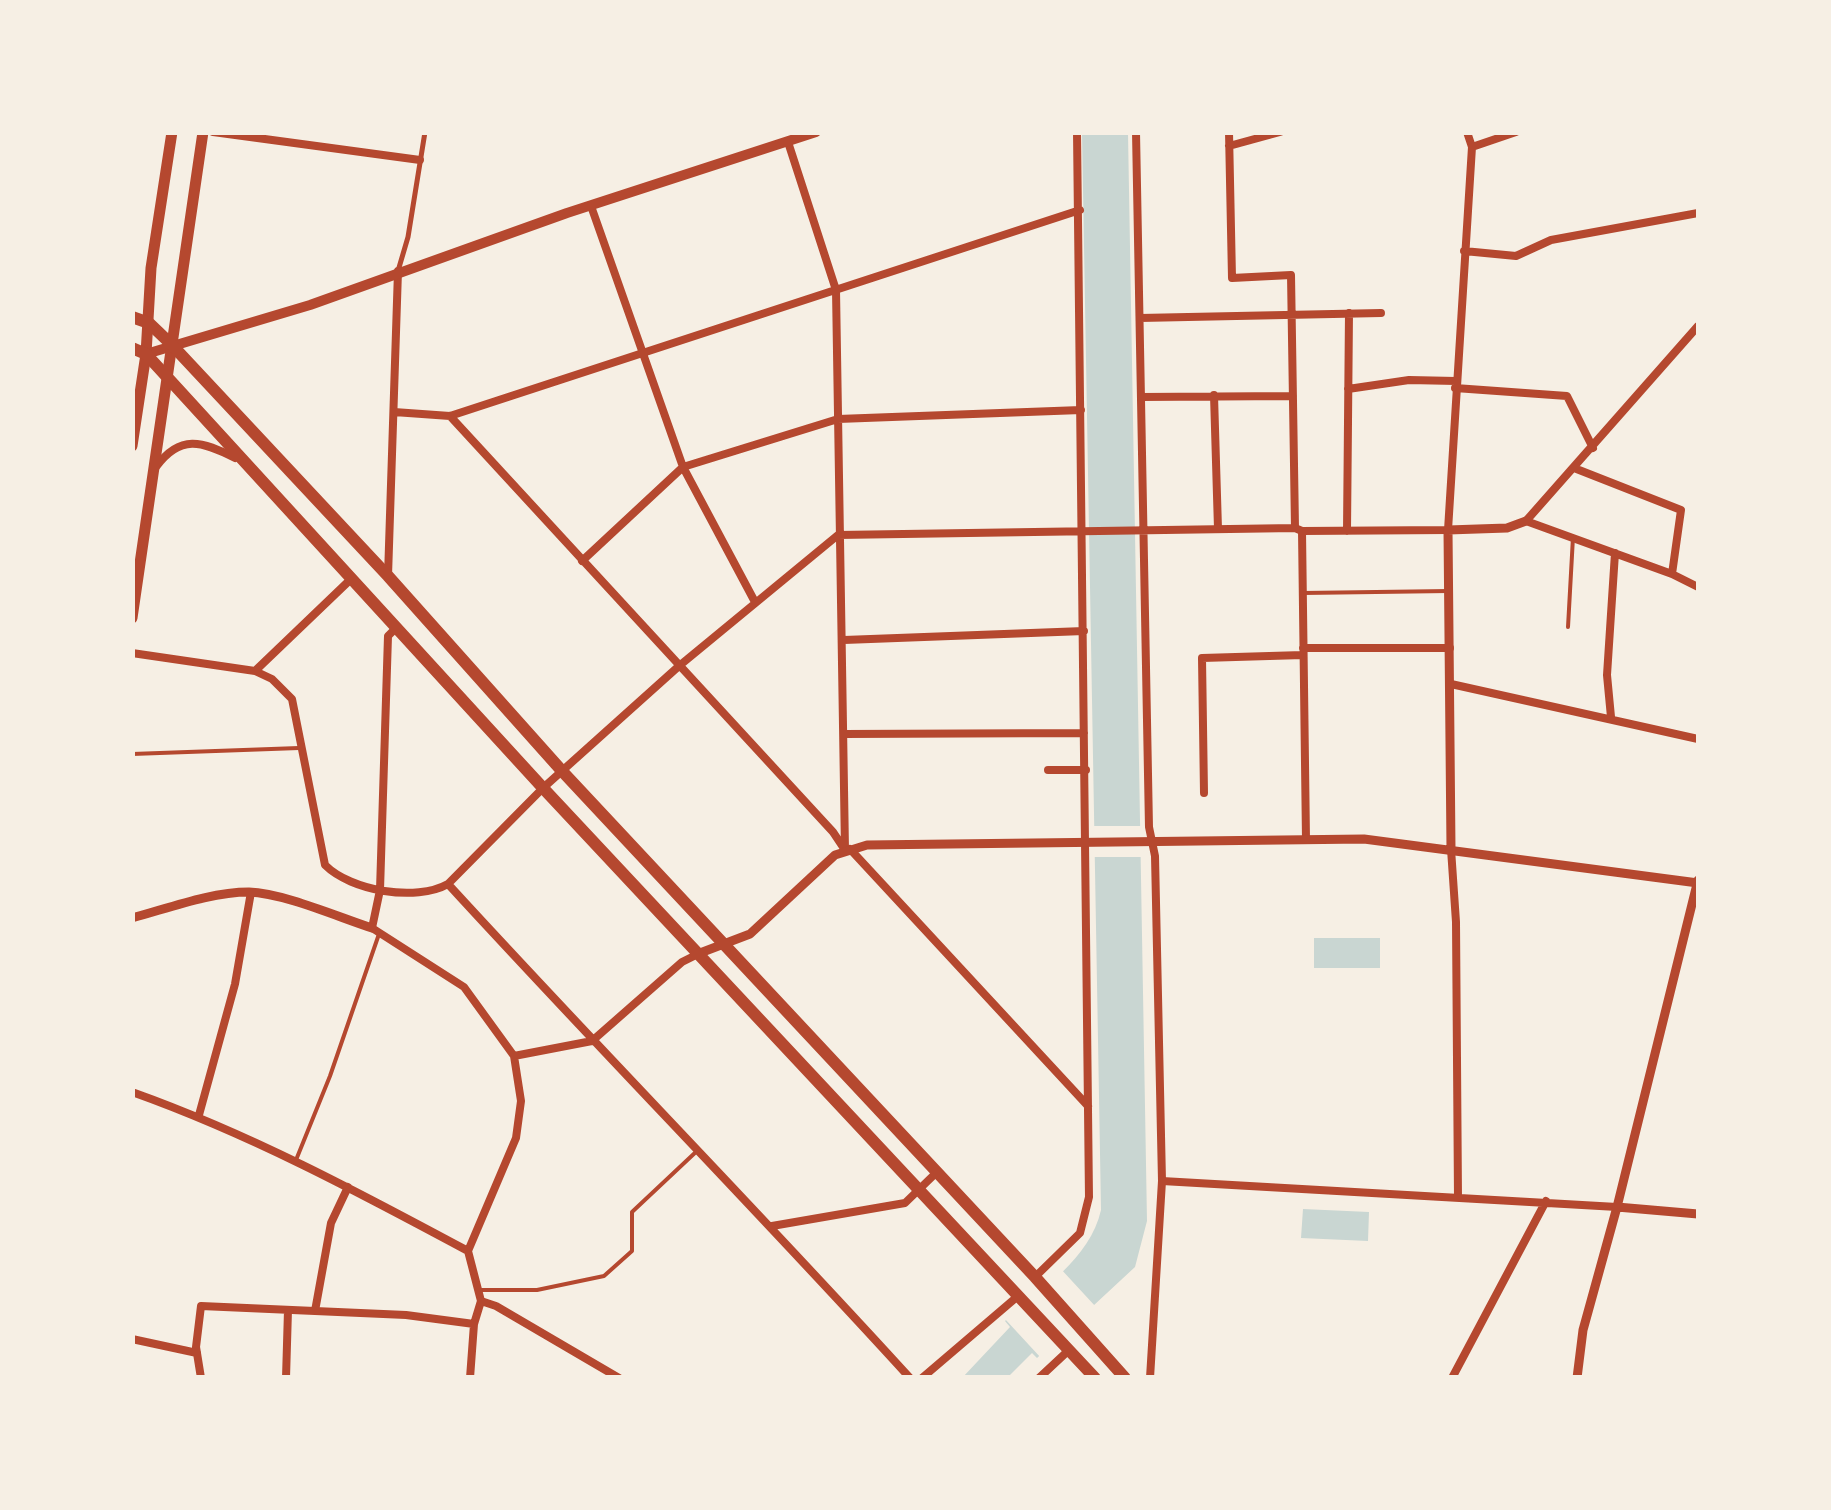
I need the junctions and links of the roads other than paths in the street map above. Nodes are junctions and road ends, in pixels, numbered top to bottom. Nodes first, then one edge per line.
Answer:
1 (172, 132) edge
2 (202, 132) edge
3 (213, 132) edge
4 (326, 132) edge
5 (425, 132) edge
6 (816, 132) edge
7 (1077, 132) edge
8 (1136, 132) edge
9 (1229, 132) edge
10 (1280, 132) edge
11 (1467, 132) edge
12 (1516, 132) edge
13 (788, 142) junction
14 (324, 146) junction
15 (1229, 146) junction
16 (1472, 146) junction
17 (420, 160) junction
18 (591, 206) junction
19 (1080, 210) junction
20 (1698, 213) edge
21 (1464, 251) junction
22 (398, 271) junction
23 (836, 290) junction
24 (1292, 313) junction
25 (1349, 313) junction
26 (1381, 313) dead end
27 (132, 317) edge
28 (1140, 318) junction
29 (148, 324) junction
30 (1698, 326) edge
31 (172, 345) junction
32 (132, 348) edge
33 (642, 353) junction
34 (146, 354) junction
35 (166, 377) junction
36 (1456, 384) junction
37 (1348, 389) junction
38 (1214, 395) junction
39 (1293, 396) junction
40 (1141, 397) junction
41 (1082, 410) junction
42 (394, 412) junction
43 (450, 416) junction
44 (838, 419) junction
45 (132, 446) edge
46 (1592, 448) junction
47 (244, 462) junction
48 (683, 467) junction
49 (1574, 468) junction
50 (153, 472) junction
51 (1526, 521) junction
52 (1218, 528) junction
53 (1299, 529) junction
54 (1140, 530) junction
55 (1448, 530) junction
56 (1085, 531) junction
57 (1346, 531) junction
58 (838, 534) junction
59 (1573, 536) junction
60 (1615, 552) junction
61 (582, 561) junction
62 (1672, 574) junction
63 (388, 576) junction
64 (350, 579) junction
65 (1698, 588) edge
66 (1448, 591) junction
67 (1303, 593) junction
68 (755, 602) junction
69 (132, 618) edge
70 (1568, 627) dead end
71 (396, 628) junction
72 (1084, 631) junction
73 (844, 640) junction
74 (1450, 648) junction
75 (1303, 652) junction
76 (132, 654) edge
77 (679, 666) junction
78 (255, 670) junction
79 (1451, 684) junction
80 (1611, 717) junction
81 (1084, 733) junction
82 (844, 734) junction
83 (1698, 738) edge
84 (304, 748) junction
85 (132, 754) edge
86 (1048, 770) dead end
87 (1086, 770) junction
88 (562, 771) junction
89 (543, 788) junction
90 (1204, 793) dead end
91 (1306, 840) junction
92 (1149, 841) junction
93 (1089, 842) junction
94 (848, 849) junction
95 (1451, 850) junction
96 (1698, 881) edge
97 (448, 884) junction
98 (380, 890) junction
99 (251, 892) junction
100 (132, 918) edge
101 (376, 930) junction
102 (724, 943) junction
103 (700, 954) junction
104 (592, 1041) junction
105 (514, 1056) junction
106 (132, 1092) edge
107 (1089, 1106) junction
108 (198, 1115) junction
109 (698, 1150) junction
110 (296, 1160) junction
111 (937, 1172) junction
112 (1162, 1181) junction
113 (348, 1187) junction
114 (918, 1191) junction
115 (1458, 1198) junction
116 (1546, 1200) junction
117 (1618, 1207) junction
118 (1698, 1214) edge
119 (772, 1226) junction
120 (468, 1251) junction
121 (1038, 1281) junction
122 (478, 1290) junction
123 (1021, 1298) junction
124 (481, 1302) junction
125 (288, 1310) junction
126 (315, 1311) junction
127 (474, 1324) junction
128 (132, 1339) edge
129 (1065, 1345) junction
130 (197, 1353) junction
131 (201, 1378) edge
132 (286, 1378) edge
133 (470, 1378) edge
134 (619, 1378) edge
135 (910, 1378) edge
136 (922, 1378) edge
137 (1039, 1378) edge
138 (1095, 1378) edge
139 (1125, 1378) edge
140 (1150, 1378) edge
141 (1452, 1378) edge
142 (1577, 1378) edge

1 - 29 main road
2 - 31 main road
3 - 14 street
4 - 14 street
5 - 17 street
6 - 13 main road
7 - 19 street
8 - 28 street
9 - 15 street
10 - 15 street
11 - 16 street
12 - 16 street
13 - 18 main road
13 - 23 street
14 - 17 street
15 - 24 street
16 - 21 street
17 - 22 street
18 - 22 main road
18 - 33 street
19 - 23 street
19 - 41 street
20 - 21 street
21 - 36 street
22 - 31 main road
22 - 42 street
23 - 33 street
23 - 44 street
24 - 25 street
24 - 28 street
24 - 39 street
25 - 26 street
25 - 37 street
27 - 29 highway
28 - 40 street
29 - 31 highway
29 - 34 main road
30 - 46 street
31 - 34 main road
31 - 35 main road
31 - 63 highway
32 - 34 highway
33 - 43 street
33 - 48 street
34 - 35 highway
34 - 45 main road
35 - 47 highway
35 - 50 main road
36 - 37 street
36 - 46 street
36 - 55 street
37 - 57 street
38 - 39 street
38 - 40 street
38 - 52 street
39 - 53 street
40 - 54 street
41 - 44 street
41 - 56 street
42 - 43 street
42 - 63 street
43 - 61 street
44 - 48 street
44 - 58 street
46 - 49 street
47 - 50 street
47 - 64 highway
48 - 61 street
48 - 68 street
49 - 51 street
49 - 62 street
50 - 69 main road
51 - 55 street
51 - 59 street
52 - 53 street
52 - 54 street
53 - 57 street
53 - 67 street
54 - 56 street
54 - 92 street
55 - 57 street
55 - 66 street
56 - 58 street
56 - 72 street
58 - 68 street
58 - 73 street
59 - 60 street
59 - 70 lane
60 - 62 street
60 - 80 street
61 - 77 street
62 - 65 street
63 - 88 highway
64 - 71 highway
64 - 78 street
66 - 67 lane
66 - 74 street
67 - 75 street
68 - 77 street
71 - 89 highway
71 - 98 street
72 - 73 street
72 - 81 street
73 - 82 street
74 - 75 street
74 - 79 street
75 - 90 street
75 - 91 street
76 - 78 street
77 - 88 street
77 - 94 street
78 - 84 street
79 - 80 street
79 - 95 street
80 - 83 street
81 - 82 street
81 - 87 street
82 - 94 street
84 - 85 lane
84 - 98 street
86 - 87 street
87 - 93 street
88 - 89 street
88 - 102 highway
89 - 97 street
89 - 103 highway
91 - 92 street
91 - 95 street
92 - 93 street
92 - 112 street
93 - 94 street
93 - 107 street
94 - 102 street
94 - 107 street
95 - 96 street
95 - 115 street
96 - 117 street
97 - 98 street
97 - 104 street
98 - 101 street
99 - 100 street
99 - 101 street
99 - 108 street
101 - 105 street
101 - 110 lane
102 - 103 street
102 - 111 highway
103 - 104 street
103 - 114 highway
104 - 105 street
104 - 109 street
105 - 120 street
106 - 108 street
107 - 121 street
108 - 110 street
109 - 119 street
109 - 122 lane
110 - 113 street
111 - 114 street
111 - 121 highway
112 - 115 street
112 - 140 street
113 - 120 street
113 - 126 street
114 - 119 street
114 - 123 highway
115 - 116 street
116 - 117 street
116 - 141 street
117 - 118 street
117 - 142 street
119 - 135 street
120 - 122 street
121 - 139 highway
122 - 124 street
123 - 129 highway
123 - 136 street
124 - 127 street
124 - 134 street
125 - 126 street
125 - 130 street
125 - 132 street
126 - 127 street
127 - 133 street
128 - 130 street
129 - 137 street
129 - 138 highway
130 - 131 street

